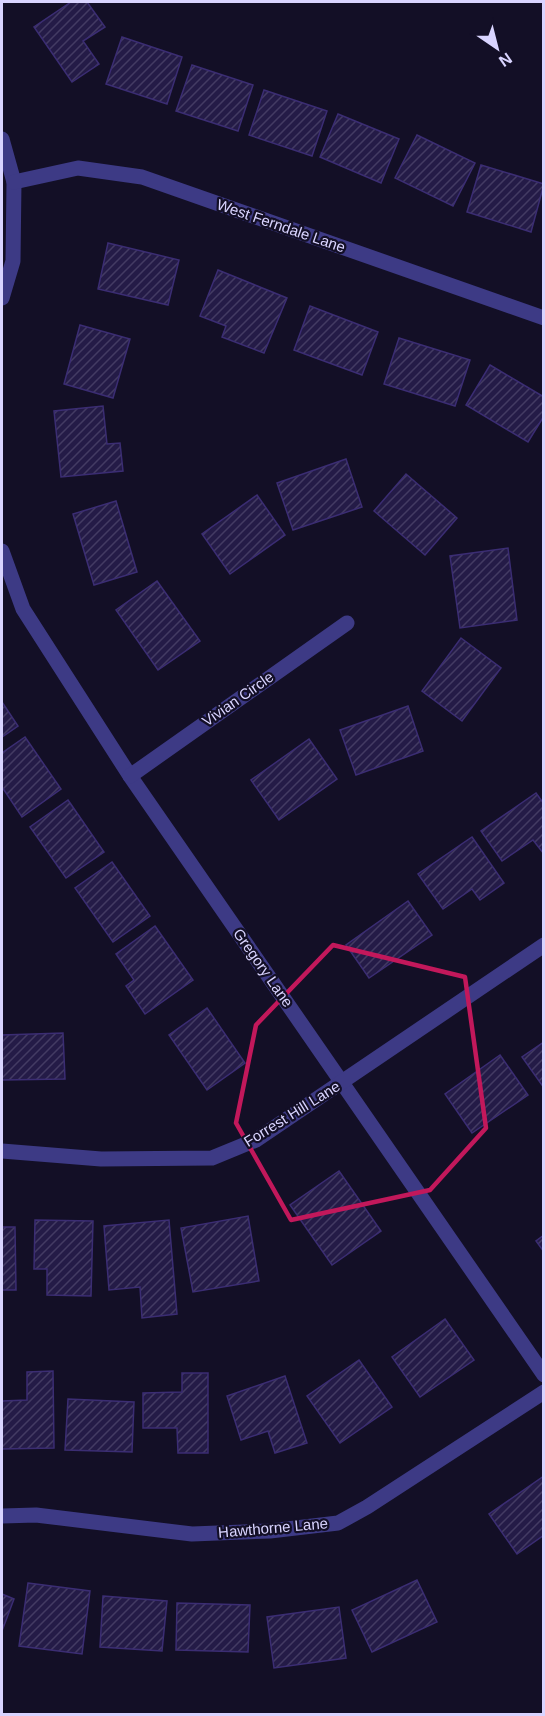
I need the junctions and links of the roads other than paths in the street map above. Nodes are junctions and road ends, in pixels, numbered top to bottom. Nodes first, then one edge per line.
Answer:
1 (2, 139) edge
2 (14, 182) junction
3 (2, 298) edge
4 (543, 318) edge
5 (2, 551) edge
6 (347, 622) dead end
7 (130, 776) junction
8 (543, 945) edge
9 (343, 1083) junction
10 (2, 1152) edge
11 (543, 1376) edge
12 (543, 1392) edge
13 (2, 1516) edge

1 - 2 street
2 - 3 street
2 - 4 street, West Ferndale Lane
5 - 7 street, Gregory Lane
6 - 7 street, Vivian Circle
7 - 9 street, Gregory Lane
8 - 9 street, Forrest Hill Lane
9 - 10 street, Forrest Hill Lane
9 - 11 street, Gregory Lane
12 - 13 street, Hawthorne Lane

